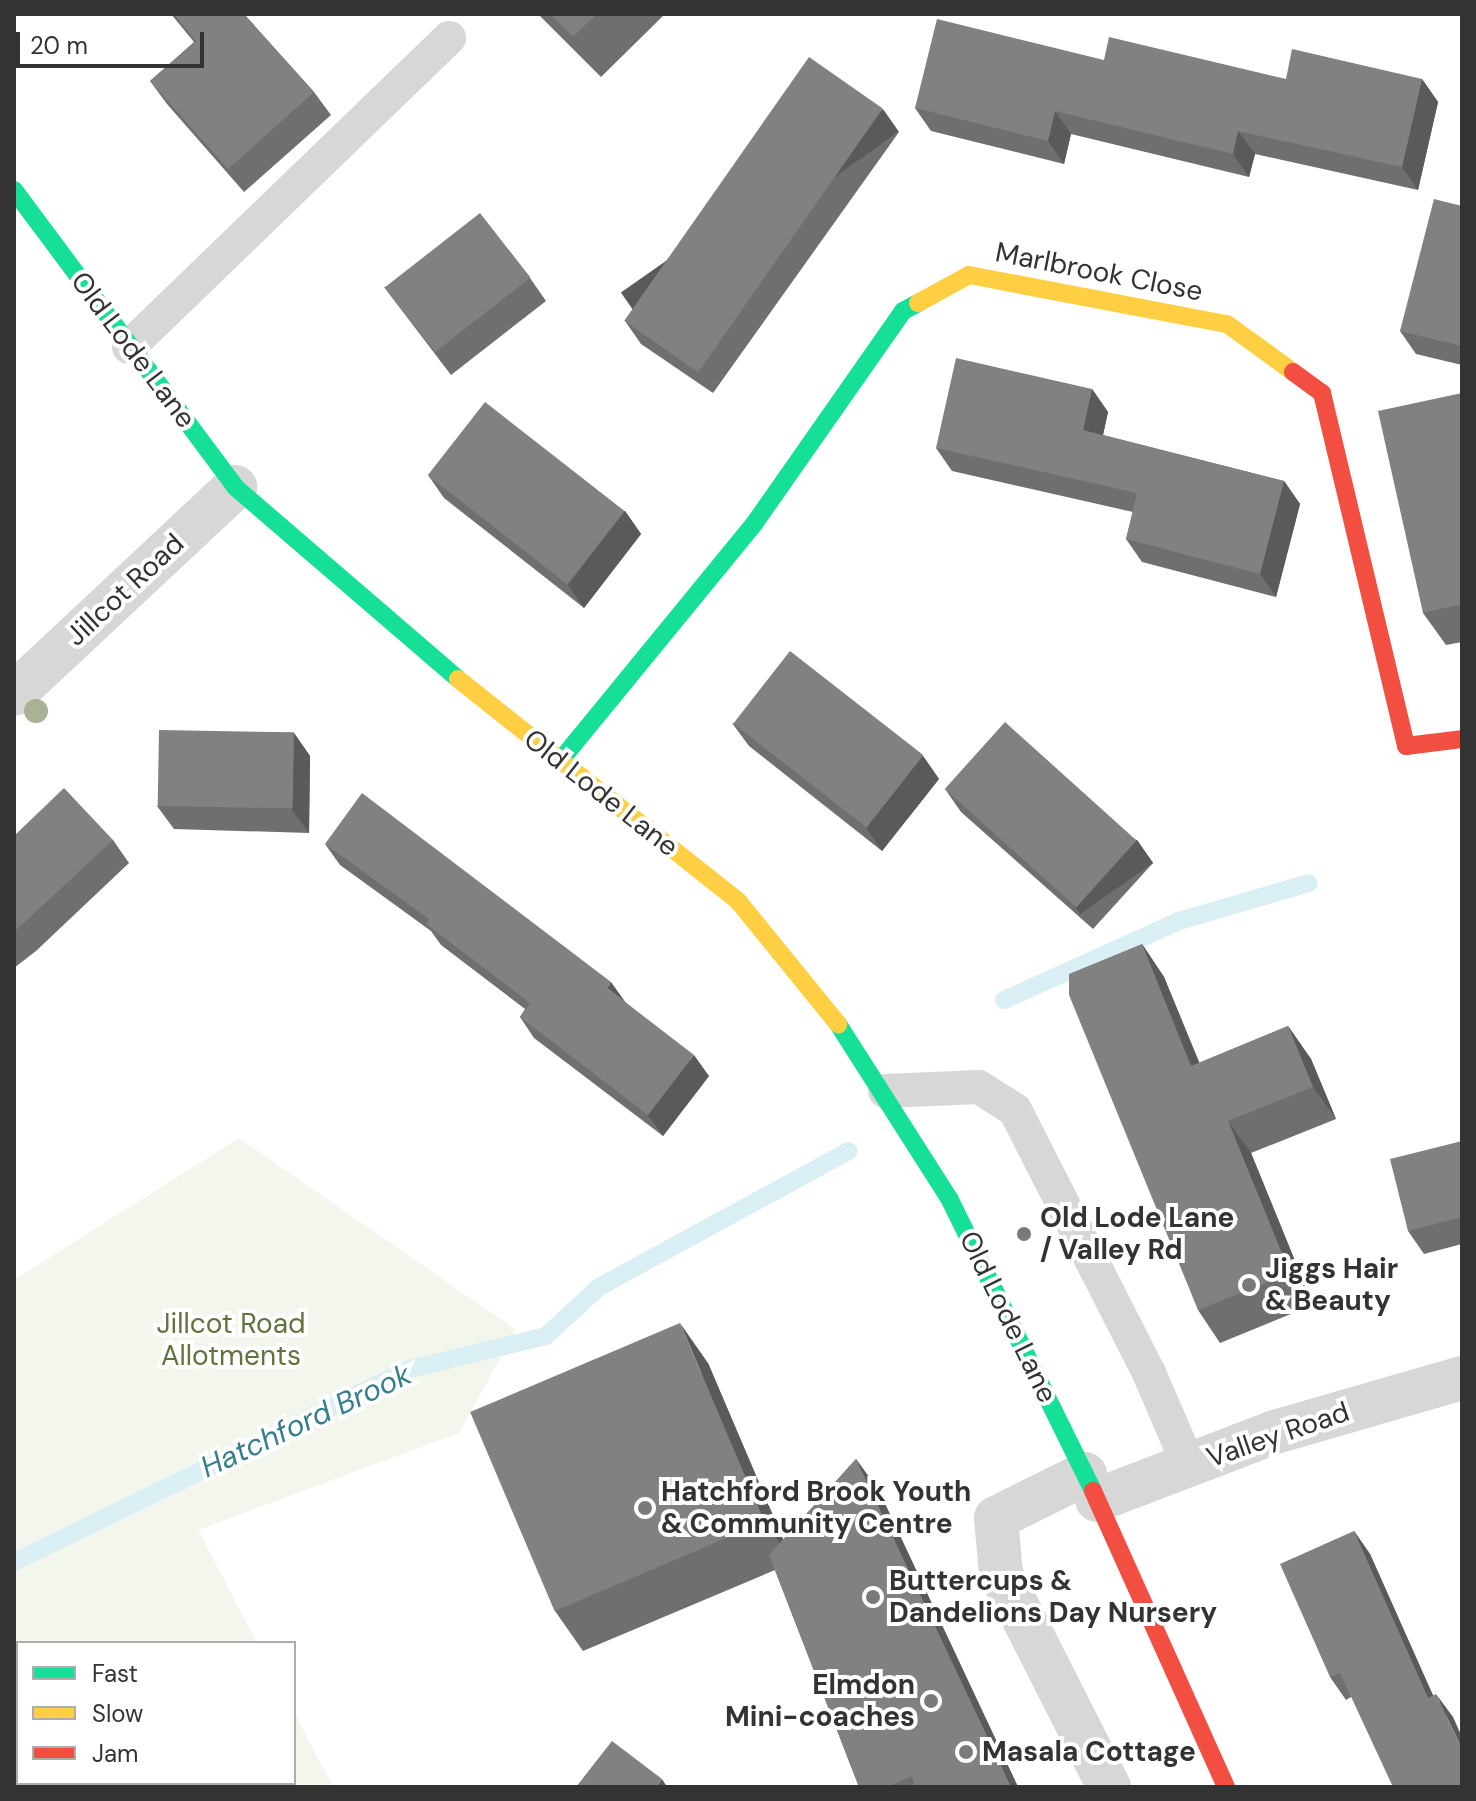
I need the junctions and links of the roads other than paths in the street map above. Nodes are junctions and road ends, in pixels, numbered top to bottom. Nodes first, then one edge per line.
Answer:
1 (449, 38) dead end
2 (14, 190) edge
3 (129, 347) junction
4 (235, 487) junction
5 (14, 694) edge
6 (1462, 739) edge
7 (560, 761) junction
8 (885, 1091) junction
9 (1462, 1378) edge
10 (1189, 1466) junction
11 (1091, 1487) junction
12 (1109, 1787) edge
13 (1226, 1787) edge

1 - 3 lane
2 - 3 street, Old Lode Lane
3 - 4 street, Old Lode Lane
4 - 5 street, Jillcot Road
4 - 7 street, Old Lode Lane
6 - 7 street, Marlbrook Close
7 - 8 street, Old Lode Lane
8 - 10 lane
8 - 11 street, Old Lode Lane
9 - 10 street, Valley Road
10 - 11 street, Valley Road
11 - 12 street
11 - 13 street, Old Lode Lane

